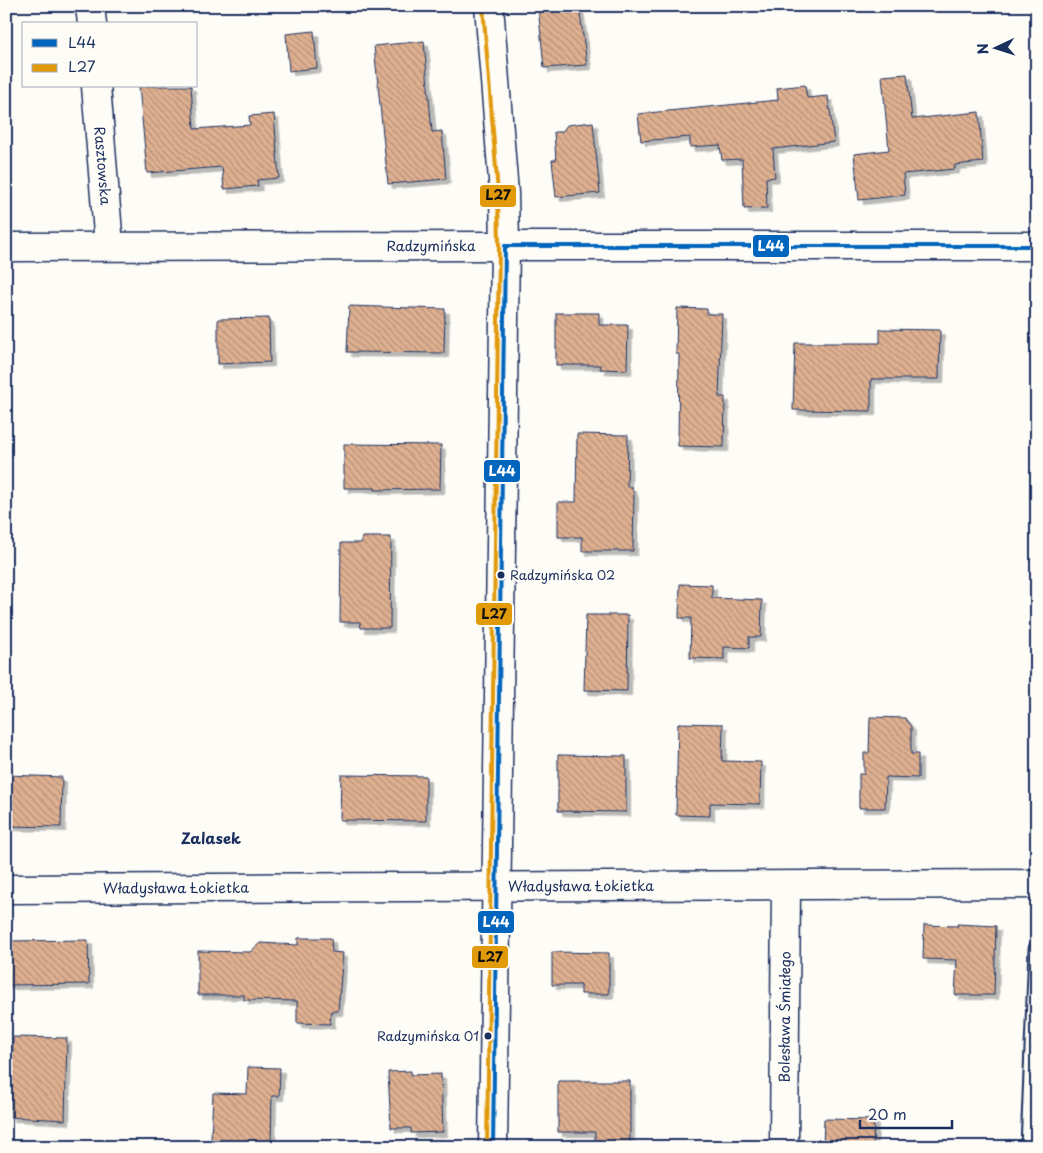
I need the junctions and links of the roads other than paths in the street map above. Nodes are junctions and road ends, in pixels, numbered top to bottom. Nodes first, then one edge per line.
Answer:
1 (90, 6) edge
2 (489, 6) edge
3 (92, 22) edge
4 (96, 88) edge
5 (109, 246) junction
6 (505, 246) junction
7 (1037, 246) edge
8 (6, 247) edge
9 (1037, 884) edge
10 (496, 887) junction
11 (786, 887) junction
12 (6, 889) edge
13 (1037, 949) edge
14 (492, 1147) edge
15 (784, 1147) edge
16 (1029, 1147) edge

1 - 3 street
2 - 6 street
4 - 5 street, Rasztowska
5 - 6 street, Radzymińska
5 - 8 street, Radzymińska
6 - 7 street, Radzymińska
6 - 10 street
9 - 11 street, Władysława Łokietka
10 - 11 street, Władysława Łokietka
10 - 12 street, Władysława Łokietka
10 - 14 street
11 - 15 street, Bolesława Śmiałego
13 - 16 lane

